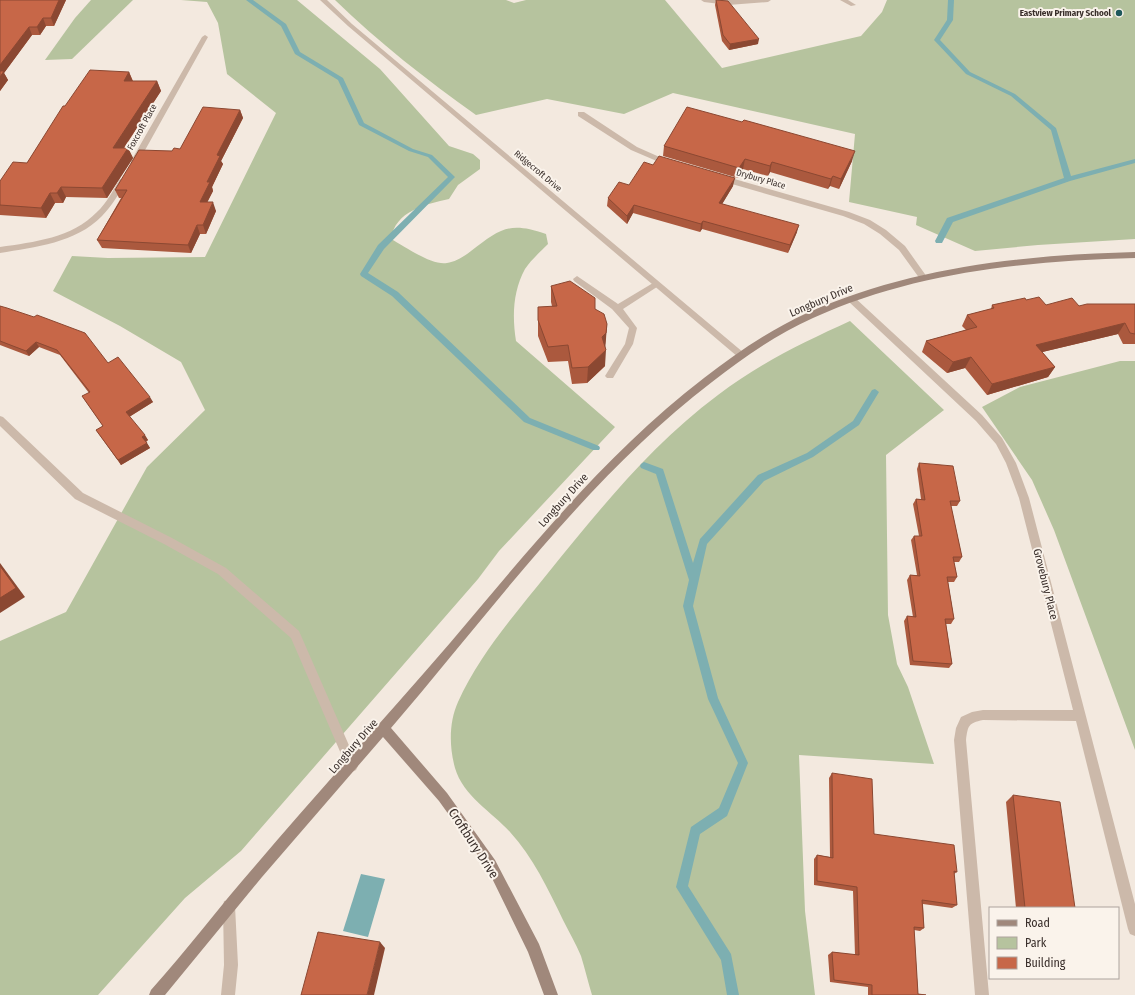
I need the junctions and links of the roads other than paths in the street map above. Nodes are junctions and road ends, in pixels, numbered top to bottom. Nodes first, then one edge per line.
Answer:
1 (323, 0) edge
2 (704, 0) edge
3 (768, 0) edge
4 (843, 0) edge
5 (853, 5) dead end
6 (205, 37) dead end
7 (581, 114) dead end
8 (676, 165) edge
9 (713, 176) edge
10 (0, 250) edge
11 (1135, 255) edge
12 (924, 277) junction
13 (578, 279) dead end
14 (656, 285) junction
15 (851, 299) junction
16 (616, 309) junction
17 (741, 356) junction
18 (610, 376) dead end
19 (0, 420) edge
20 (1081, 716) junction
21 (384, 729) junction
22 (352, 766) junction
23 (229, 906) junction
24 (1135, 929) edge
25 (156, 995) edge
26 (228, 995) edge
27 (551, 995) edge
28 (982, 995) edge

1 - 14 street, Ridgecroft Drive
2 - 3 street
4 - 5 street
6 - 10 street, Foxcroft Place
7 - 8 street
9 - 12 street, Drybury Place
11 - 12 street, Longbury Drive
12 - 15 street, Longbury Drive
13 - 16 street
14 - 16 street
14 - 17 street, Ridgecroft Drive
15 - 17 street, Longbury Drive
15 - 20 street, Grovebury Place
16 - 18 street
17 - 21 street, Longbury Drive
19 - 22 street
20 - 24 street, Grovebury Place
20 - 28 street
21 - 22 street, Longbury Drive
21 - 27 street, Croftbury Drive
22 - 23 street, Longbury Drive
23 - 25 street, Longbury Drive
23 - 26 street

